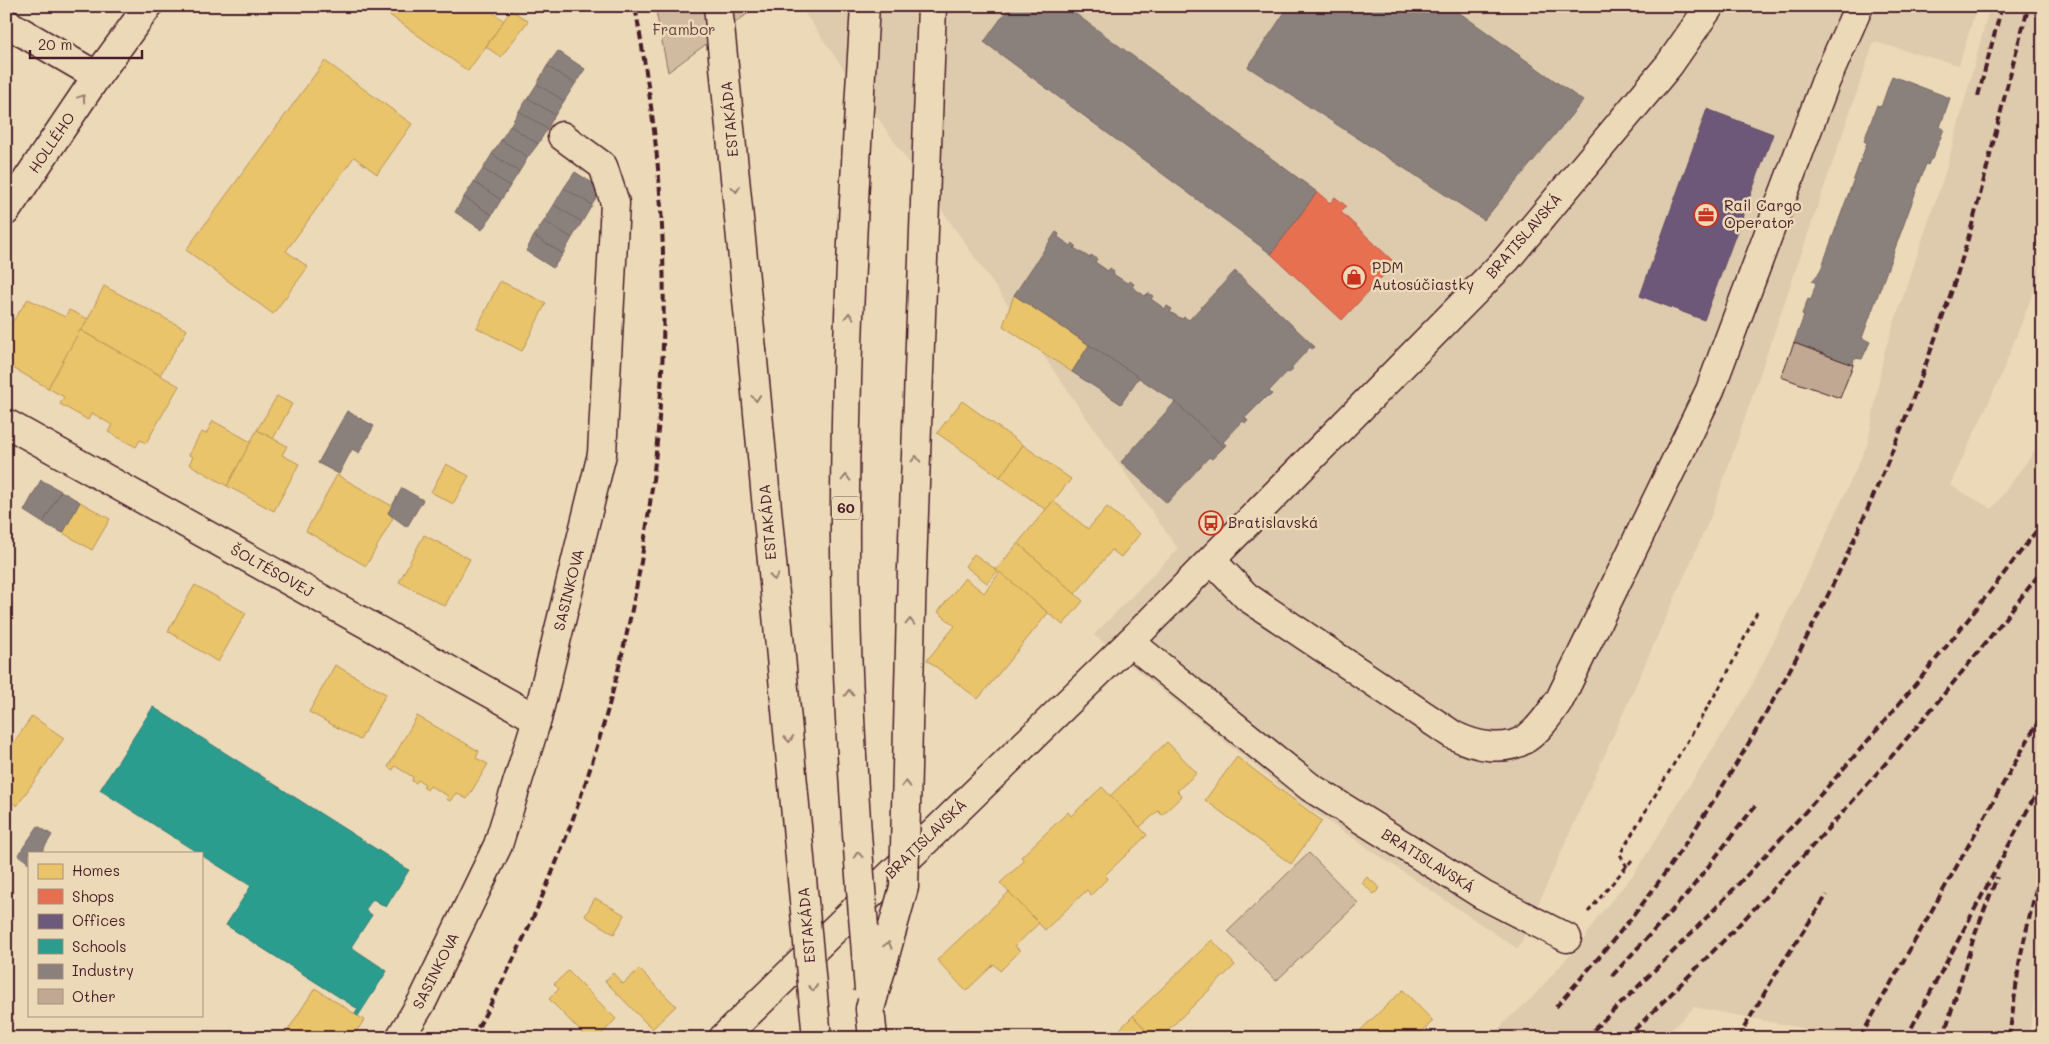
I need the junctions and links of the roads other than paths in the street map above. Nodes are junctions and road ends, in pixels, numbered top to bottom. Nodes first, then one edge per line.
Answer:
1 (148, 6) edge
2 (865, 6) edge
3 (932, 6) edge
4 (1710, 6) edge
5 (1859, 6) edge
6 (719, 10) edge
7 (6, 23) edge
8 (97, 76) junction
9 (562, 136) dead end
10 (6, 211) edge
11 (6, 423) edge
12 (1212, 560) junction
13 (1130, 642) junction
14 (537, 718) junction
15 (1568, 938) road end
16 (870, 1009) junction
17 (723, 1037) edge
18 (400, 1038) edge
19 (818, 1038) edge
20 (873, 1038) edge

1 - 8 street, HOLLÉHO
16 -> 2 street, 60, bridge
16 -> 3 street, bridge
4 - 12 street, BRATISLAVSKÁ
5 - 12 street
6 -> 19 street, ESTAKÁDA, bridge
7 - 8 street
10 -> 8 street, HOLLÉHO
9 - 14 street, SASINKOVA
11 - 14 street, ŠOLTÉSOVEJ
12 - 13 street, BRATISLAVSKÁ
13 - 15 street, BRATISLAVSKÁ
13 - 17 street, BRATISLAVSKÁ
14 - 18 street, SASINKOVA
16 - 20 street, 60

